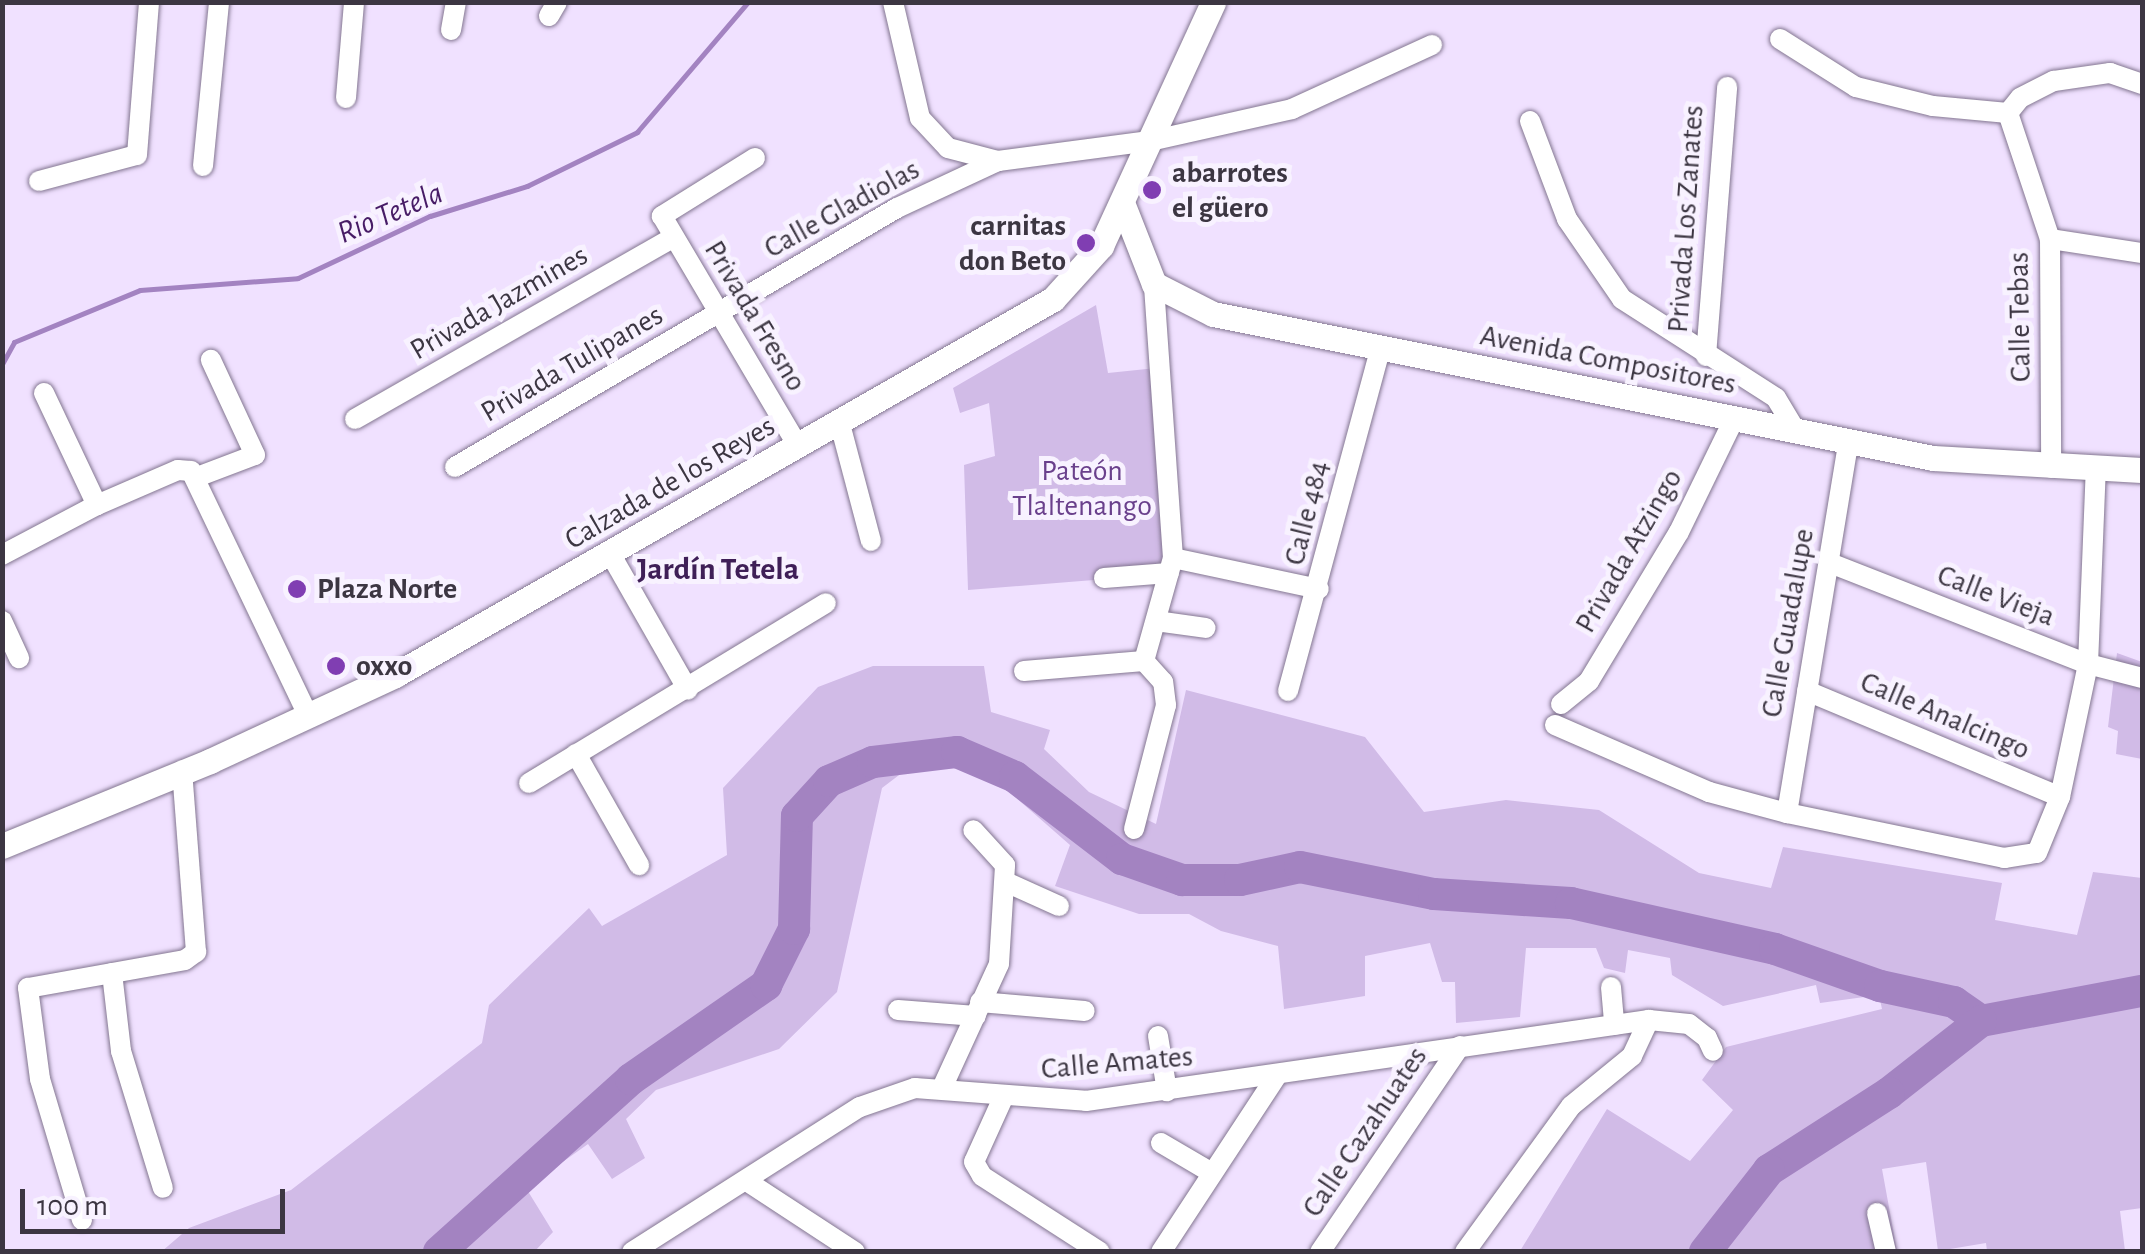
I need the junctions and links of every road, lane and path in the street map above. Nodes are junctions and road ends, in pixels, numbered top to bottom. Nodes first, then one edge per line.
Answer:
1 (149, 2) edge
2 (219, 2) edge
3 (354, 2) edge
4 (456, 2) edge
5 (894, 2) edge
6 (1213, 2) edge
7 (451, 30) dead end
8 (1780, 39) dead end
9 (1432, 45) dead end
10 (2142, 84) edge
11 (1727, 87) dead end
12 (346, 98) dead end
13 (2008, 113) junction
14 (1530, 122) dead end
15 (1156, 140) junction
16 (756, 158) dead end
17 (998, 161) junction
18 (203, 166) dead end
19 (39, 182) dead end
20 (1122, 205) junction
21 (672, 238) junction
22 (2050, 240) junction
23 (2142, 253) edge
24 (1143, 256) junction
25 (1090, 264) junction
26 (1154, 284) junction
27 (719, 314) junction
28 (1380, 349) junction
29 (1706, 356) junction
30 (211, 360) dead end
31 (44, 393) dead end
32 (1734, 418) junction
33 (355, 419) dead end
34 (840, 424) junction
35 (1795, 430) junction
36 (1848, 443) junction
37 (798, 446) junction
38 (455, 467) dead end
39 (2051, 468) junction
40 (2096, 469) junction
41 (2142, 470) edge
42 (197, 477) junction
43 (98, 505) junction
44 (871, 541) dead end
45 (2, 555) edge
46 (611, 556) junction
47 (1830, 563) junction
48 (1171, 566) junction
49 (1104, 578) dead end
50 (1319, 589) junction
51 (826, 603) dead end
52 (2, 621) edge
53 (1156, 621) junction
54 (1206, 628) dead end
55 (19, 658) dead end
56 (1144, 661) junction
57 (2088, 664) junction
58 (1024, 671) dead end
59 (2142, 678) edge
60 (688, 690) junction
61 (1288, 691) dead end
62 (1807, 691) junction
63 (1561, 704) dead end
64 (309, 717) junction
65 (1554, 725) dead end
66 (576, 754) junction
67 (182, 771) junction
68 (529, 782) dead end
69 (2060, 797) junction
70 (1786, 814) junction
71 (1134, 828) dead end
72 (973, 830) dead end
73 (2, 846) edge
74 (639, 864) dead end
75 (1008, 883) junction
76 (1058, 906) dead end
77 (112, 973) junction
78 (1611, 987) dead end
79 (978, 1009) junction
80 (898, 1010) dead end
81 (1084, 1011) dead end
82 (1649, 1020) junction
83 (1614, 1025) junction
84 (1158, 1036) dead end
85 (1460, 1046) junction
86 (1713, 1052) dead end
87 (1276, 1078) junction
88 (942, 1088) junction
89 (1166, 1091) junction
90 (1003, 1098) junction
91 (1160, 1143) dead end
92 (1212, 1173) junction
93 (748, 1182) junction
94 (164, 1188) dead end
95 (1877, 1214) dead end
96 (82, 1220) dead end
97 (632, 1252) edge
98 (855, 1252) edge
99 (1100, 1252) edge
100 (1161, 1252) edge
101 (1320, 1252) edge
102 (1464, 1252) edge
103 (1886, 1252) edge

1 - 19 street
2 - 18 street
3 - 12 street
4 - 7 street
5 - 17 street
6 - 15 street, Calzada de los Reyes
8 - 13 street
9 - 15 street
10 - 13 street
11 - 29 street, Privada Los Zanates
13 - 22 street, Calle Tebas
14 - 29 street, Privada Los Zanates
15 - 17 street
15 - 20 street, Calzada de los Reyes
16 - 21 street, Privada Fresno
17 - 27 street, Calle Gladiolas
20 - 24 street
20 - 25 street, Calzada de los Reyes
21 - 27 street, Privada Fresno
21 - 33 street, Privada Jazmines
22 - 23 street
22 - 39 street, Calle Tebas
24 - 25 street
24 - 26 street
25 - 34 street, Calzada de los Reyes
26 - 28 street, Avenida Compositores
26 - 48 street
27 - 37 street, Privada Fresno
27 - 38 street, Privada Tulipanes
28 - 32 street, Avenida Compositores
28 - 50 street, Calle 484
29 - 35 street, Privada Los Zanates
30 - 42 street
31 - 43 street
32 - 35 street, Avenida Compositores
32 - 63 street, Privada Atzingo
34 - 37 street, Calzada de los Reyes
34 - 44 street
35 - 36 street, Avenida Compositores
36 - 39 street, Avenida Compositores
36 - 47 street, Calle Guadalupe
37 - 46 street, Calzada de los Reyes
39 - 40 street, Avenida Compositores
40 - 41 street, Avenida Compositores
40 - 57 street
42 - 43 street
42 - 64 street
43 - 45 street
46 - 60 street
46 - 64 street, Calzada de los Reyes
47 - 57 street, Calle Vieja
47 - 62 street, Calle Guadalupe
48 - 49 street
48 - 50 street
48 - 53 street
50 - 61 street, Calle 484
51 - 60 street
52 - 55 street
53 - 54 street
53 - 56 street
56 - 58 street
56 - 71 street
57 - 59 street, Calle Vieja
57 - 69 street
60 - 66 street
62 - 69 street, Calle Analcingo
62 - 70 street, Calle Guadalupe
64 - 67 street, Calzada de los Reyes
65 - 70 street
66 - 68 street
66 - 74 street
67 - 73 street, Calzada de los Reyes
67 - 77 street
69 - 70 street
72 - 75 street
75 - 76 street
75 - 79 street
77 - 94 street
77 - 96 street
78 - 83 street
79 - 80 street
79 - 81 street
79 - 88 street
82 - 83 street, Calle Amates
82 - 86 street, Calle Amates
82 - 102 street
83 - 85 street, Calle Amates
84 - 89 street
85 - 87 street, Calle Amates
85 - 101 street, Calle Cazahuates
87 - 89 street, Calle Amates
87 - 92 street
88 - 90 street, Calle Amates
88 - 93 street, Calle Amates
89 - 90 street, Calle Amates
90 - 99 street
91 - 92 street
92 - 100 street
93 - 97 street, Calle Amates
93 - 98 street
95 - 103 street

